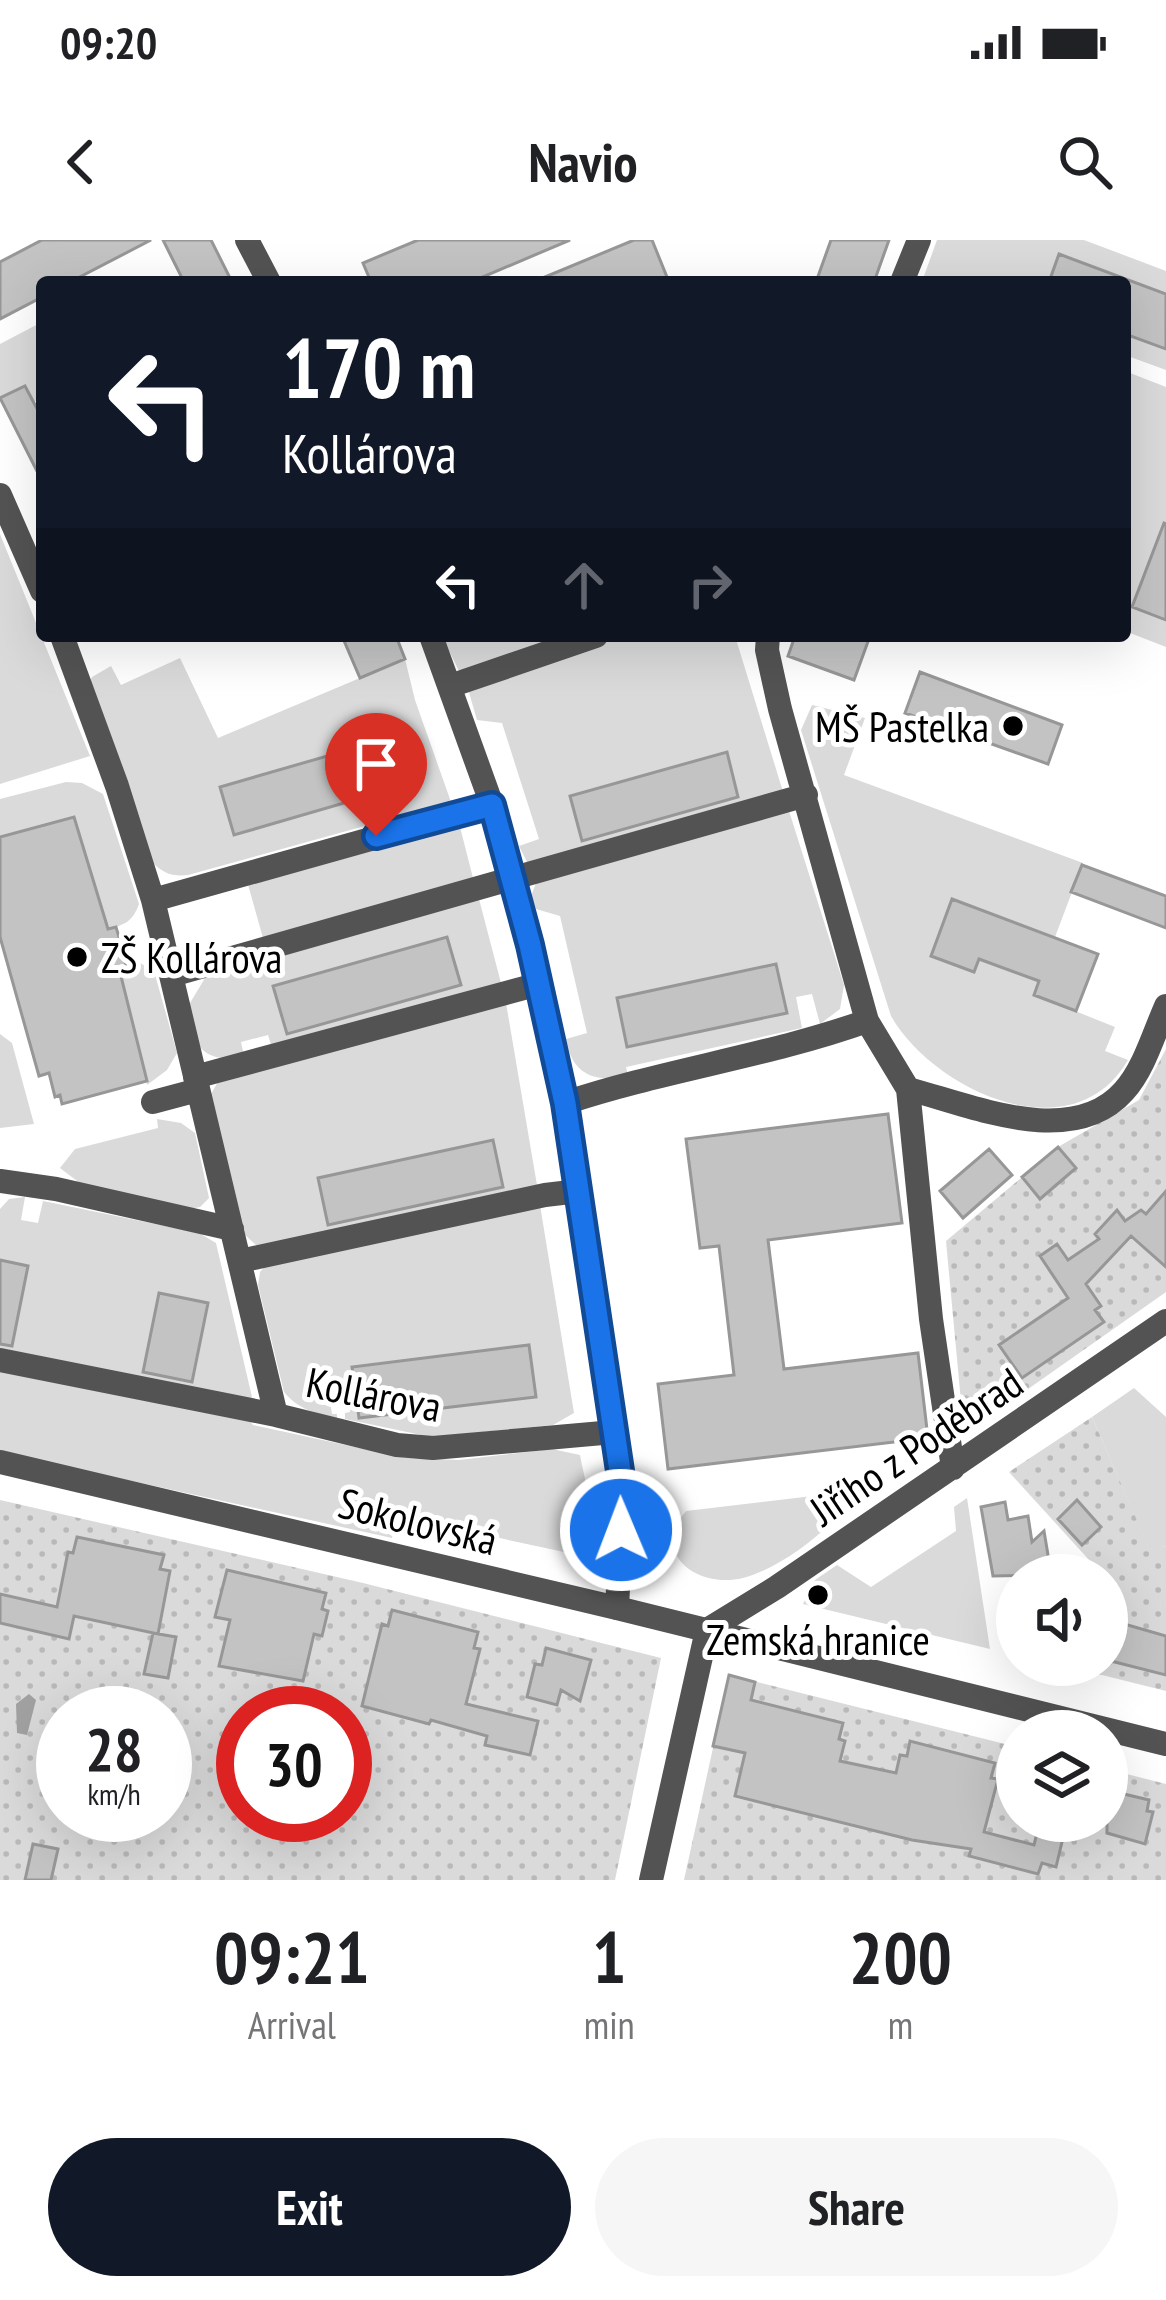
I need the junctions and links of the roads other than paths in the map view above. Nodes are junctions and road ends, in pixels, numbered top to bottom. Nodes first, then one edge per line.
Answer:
1 (248, 240) edge
2 (919, 240) edge
3 (266, 276) edge
4 (904, 276) edge
5 (0, 495) edge
6 (36, 577) edge
7 (64, 642) edge
8 (432, 642) edge
9 (578, 642) edge
10 (768, 642) edge
11 (450, 686) junction
12 (806, 795) junction
13 (492, 805) junction
14 (514, 880) junction
15 (153, 900) junction
16 (172, 975) junction
17 (539, 984) junction
18 (1166, 1006) edge
19 (867, 1021) junction
20 (197, 1083) junction
21 (908, 1089) junction
22 (153, 1102) dead end
23 (565, 1103) junction
24 (0, 1181) edge
25 (579, 1191) junction
26 (232, 1229) junction
27 (240, 1262) junction
28 (1166, 1321) edge
29 (0, 1360) edge
30 (277, 1415) junction
31 (614, 1432) junction
32 (0, 1462) edge
33 (952, 1468) junction
34 (617, 1608) junction
35 (706, 1630) junction
36 (1166, 1744) edge
37 (651, 1880) edge

1 - 3 street
2 - 4 street
5 - 6 street
7 - 15 street, Kollárova
8 - 11 street
9 - 11 street
10 - 12 street
11 - 13 street
12 - 14 street
12 - 19 street
13 - 14 street
13 - 15 street
14 - 16 street
14 - 17 street
15 - 16 street, Kollárova
16 - 20 street, Kollárova
17 - 20 street
17 - 23 street
18 - 21 street
19 - 21 street
19 - 23 street
20 - 22 street
20 - 26 street, Kollárova
21 - 33 street
23 - 25 street
24 - 26 street
25 - 27 street
25 - 31 street
26 - 27 street, Kollárova
27 - 30 street, Kollárova
28 - 33 street, Jiřího z Poděbrad
29 - 30 street
30 - 31 street, Kollárova
31 - 34 street
32 - 34 street, Sokolovská
33 - 35 street, Jiřího z Poděbrad
34 - 35 street, Sokolovská
35 - 36 street, Sokolovská
35 - 37 street

